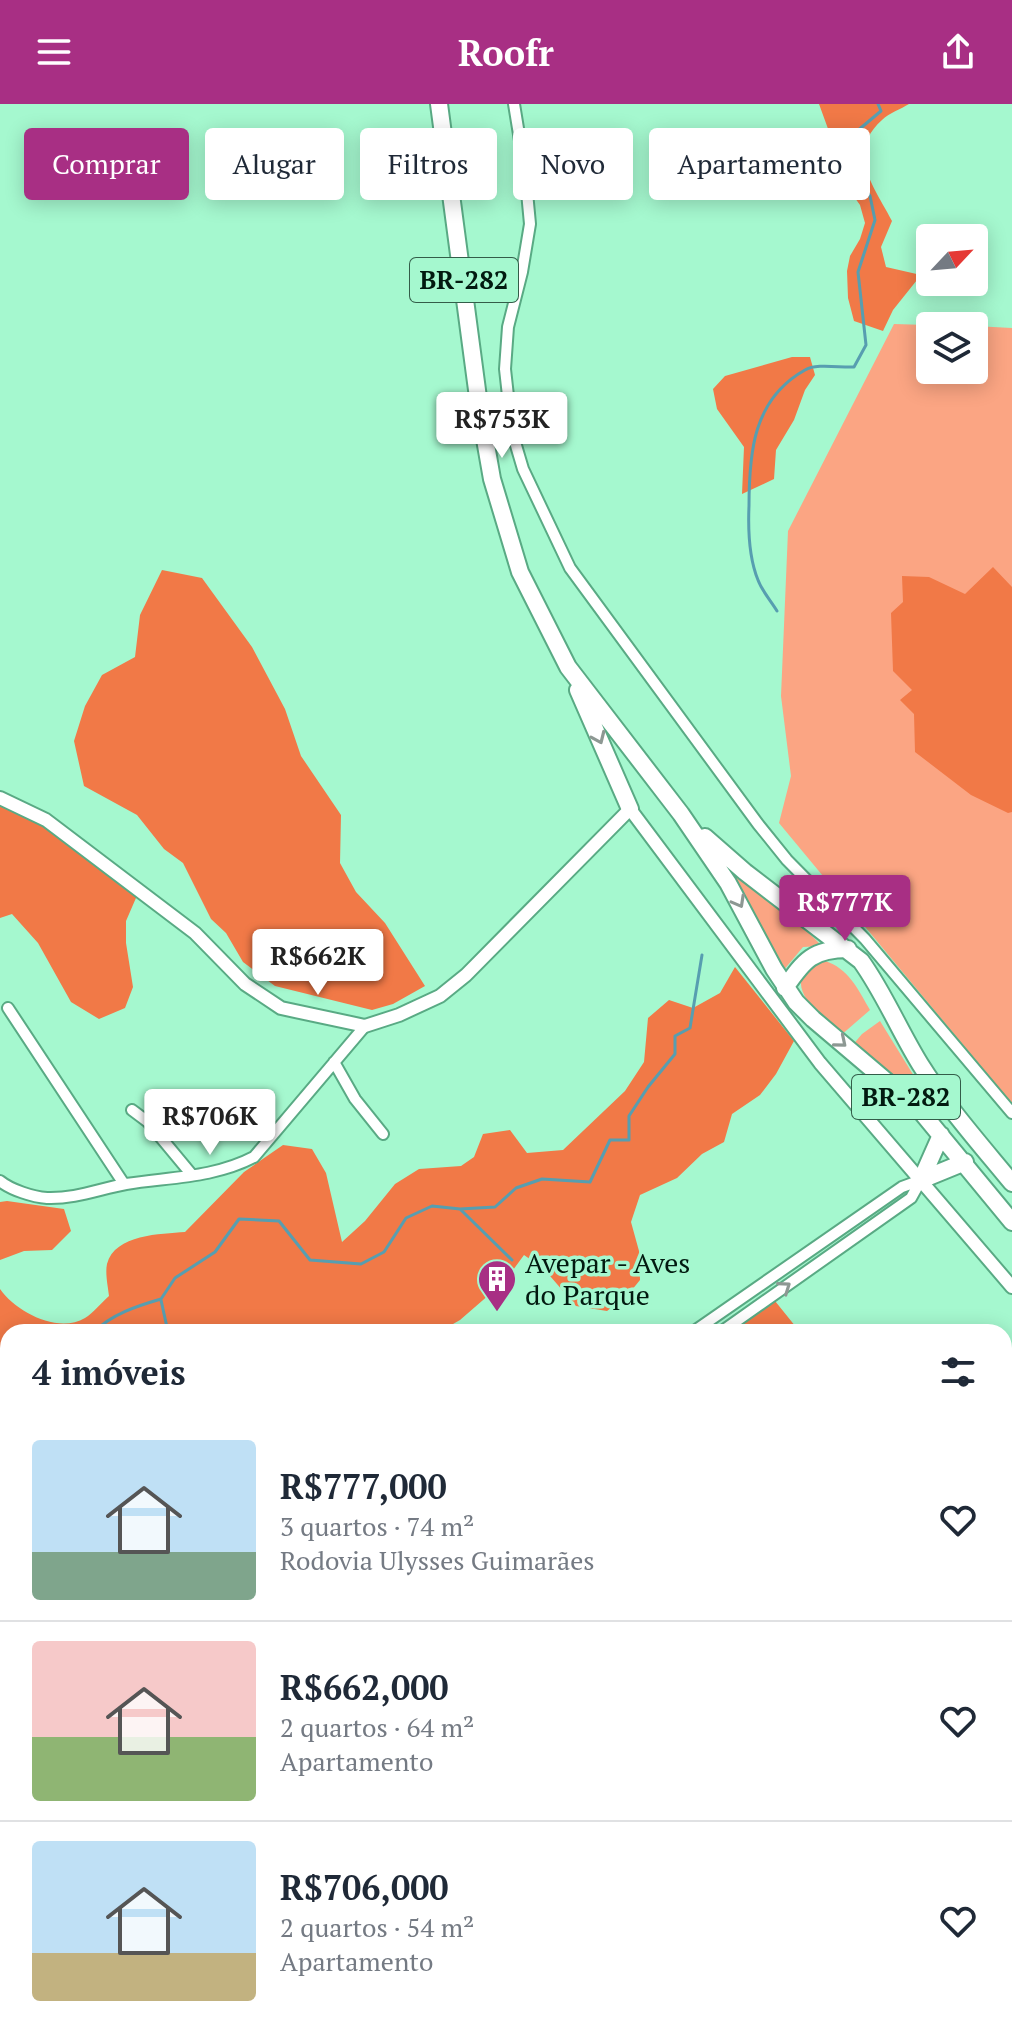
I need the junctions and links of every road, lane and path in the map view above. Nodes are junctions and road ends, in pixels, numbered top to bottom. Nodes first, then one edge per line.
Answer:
1 (439, 104) edge
2 (514, 104) edge
3 (568, 667) junction
4 (0, 798) edge
5 (630, 809) junction
6 (681, 814) junction
7 (848, 949) junction
8 (785, 988) junction
9 (8, 1008) dead end
10 (365, 1026) junction
11 (334, 1062) junction
12 (132, 1110) dead end
13 (1012, 1113) edge
14 (383, 1134) dead end
15 (941, 1135) junction
16 (965, 1162) junction
17 (192, 1175) junction
18 (921, 1180) junction
19 (0, 1181) edge
20 (1012, 1183) edge
21 (124, 1184) junction
22 (1012, 1222) edge
23 (1012, 1287) edge
24 (705, 1324) edge
25 (732, 1324) edge

1 - 3 highway, BR-282
2 - 13 street
3 -> 5 highway
3 - 6 highway, BR-282
4 - 10 street
5 - 10 street
5 - 18 street
6 - 7 highway, BR-282
6 -> 8 highway, BR-282
7 - 8 highway
7 - 20 highway, BR-282
8 -> 15 highway, BR-282
9 - 21 street
10 - 11 street
11 - 14 street
11 - 17 street
12 - 17 street
15 - 16 highway, BR-282
15 - 18 highway
16 - 18 highway
16 - 22 highway, BR-282
17 - 21 street
18 - 23 street
18 - 24 street
25 -> 18 street
19 - 21 street

